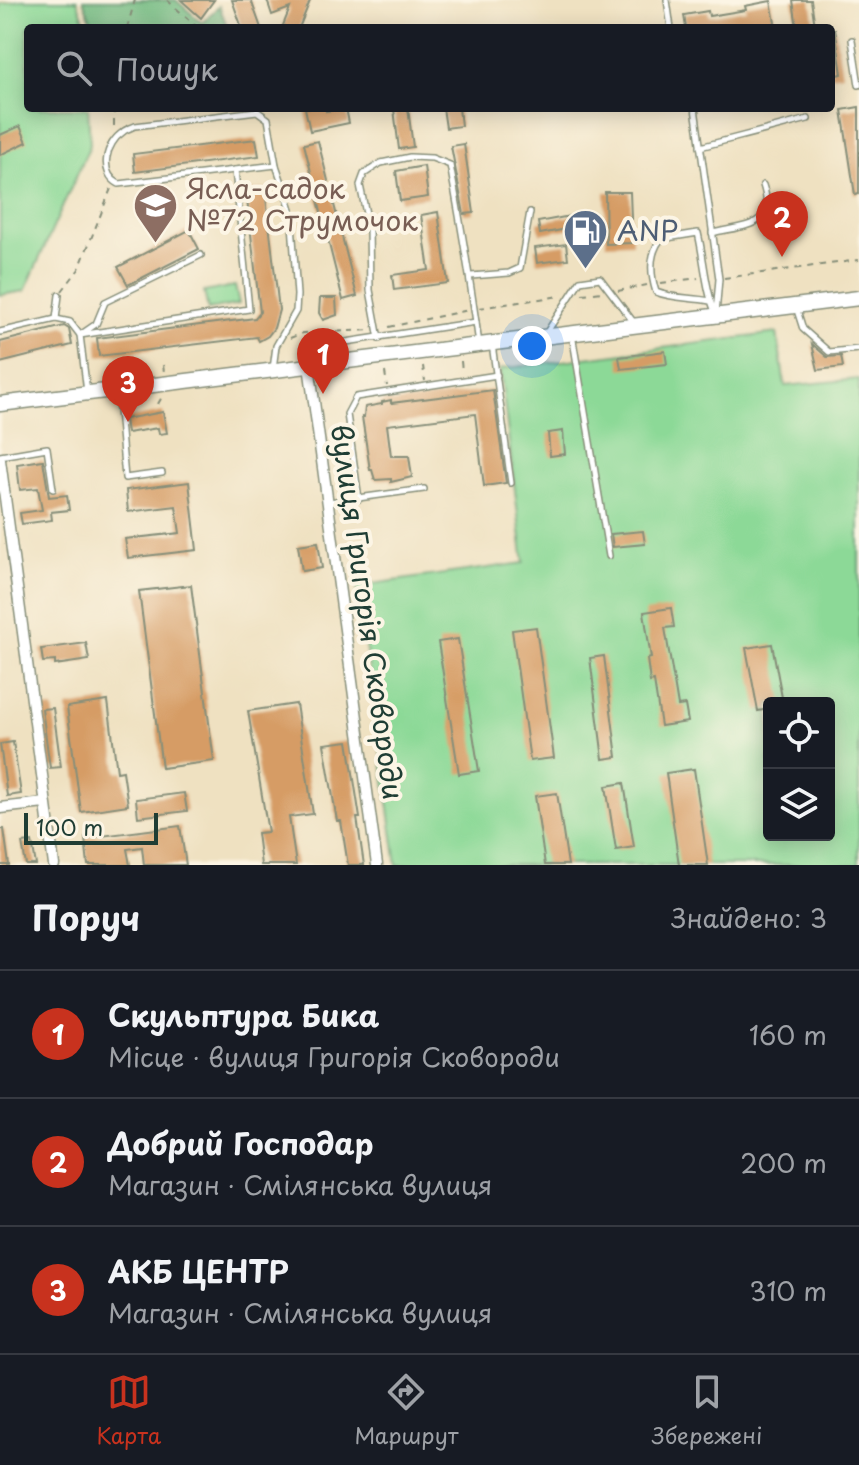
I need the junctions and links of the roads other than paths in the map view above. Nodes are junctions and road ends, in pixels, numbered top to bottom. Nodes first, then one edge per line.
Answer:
1 (667, 0) edge
2 (670, 24) edge
3 (852, 40) dead end
4 (859, 85) edge
5 (249, 112) edge
6 (258, 112) edge
7 (696, 112) edge
8 (808, 119) dead end
9 (700, 147) junction
10 (276, 165) junction
11 (235, 170) junction
12 (763, 185) dead end
13 (530, 212) dead end
14 (712, 233) junction
15 (201, 255) dead end
16 (471, 276) junction
17 (59, 295) road end
18 (859, 298) edge
19 (796, 306) junction
20 (713, 308) junction
21 (56, 319) junction
22 (476, 322) junction
23 (636, 325) junction
24 (0, 332) edge
25 (572, 333) junction
26 (80, 335) junction
27 (544, 336) junction
28 (379, 339) junction
29 (486, 344) junction
30 (859, 349) edge
31 (309, 365) junction
32 (273, 370) junction
33 (497, 375) junction
34 (113, 389) junction
35 (87, 392) junction
36 (0, 404) edge
37 (0, 458) edge
38 (162, 473) dead end
39 (511, 483) dead end
40 (53, 489) dead end
41 (424, 489) dead end
42 (359, 499) junction
43 (328, 502) junction
44 (609, 556) dead end
45 (45, 803) junction
46 (0, 808) edge
47 (54, 865) edge
48 (377, 865) edge

1 - 2 lane
3 - 4 lane
5 - 11 lane
6 - 10 lane
7 - 9 lane
8 - 9 lane
9 - 14 lane
10 - 11 lane
10 - 32 lane
11 - 26 lane
12 - 14 lane
13 - 16 lane
14 - 20 lane
15 - 26 lane
16 - 22 lane
16 - 28 lane
17 - 21 lane
18 - 19 main road
19 - 20 main road
19 - 30 lane
20 - 20 lane
20 - 23 main road
21 - 24 lane
21 - 26 lane
22 - 28 lane
22 - 29 lane
23 - 25 main road
23 - 27 lane
25 - 27 main road
25 - 44 lane
26 - 35 lane
27 - 29 main road
28 - 31 lane
29 - 31 main road
29 - 33 lane
31 - 32 main road
31 - 43 street, вулиця Григорія Сковороди
32 - 34 main road
33 - 39 lane
33 - 42 lane
34 - 35 main road
34 - 38 lane
35 - 36 main road
37 - 40 lane
37 - 45 street
41 - 42 lane
42 - 43 lane
43 - 48 street, вулиця Григорія Сковороди
45 - 46 street
45 - 47 street

